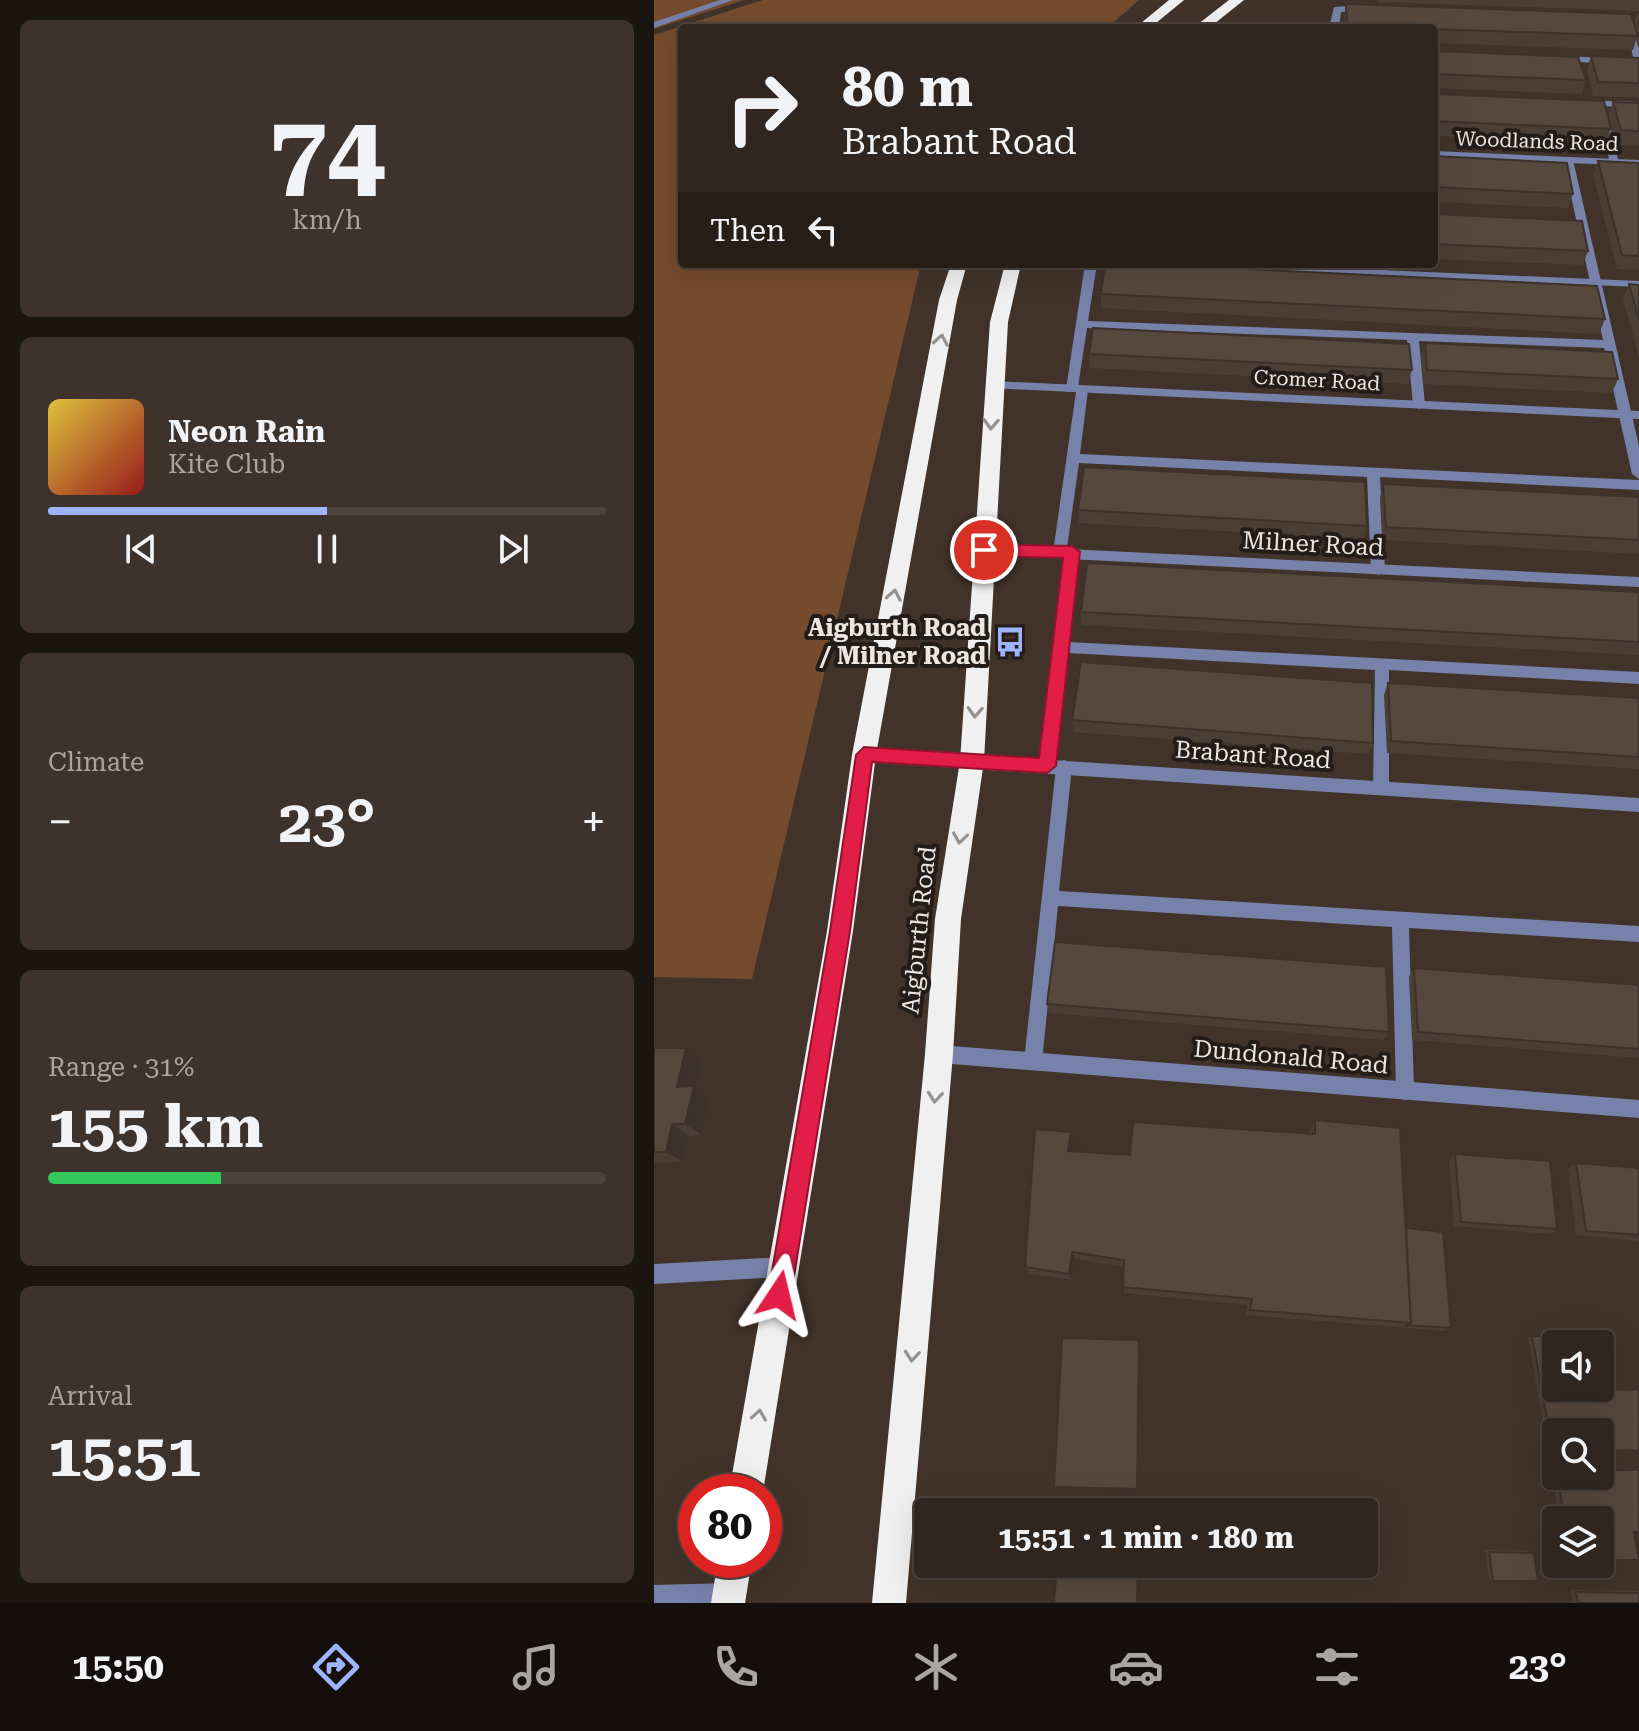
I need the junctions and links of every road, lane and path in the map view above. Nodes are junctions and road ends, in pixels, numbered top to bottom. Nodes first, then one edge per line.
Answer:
1 (729, 0) edge
2 (1177, 0) edge
3 (1237, 0) edge
4 (1371, 0) edge
5 (1612, 18) edge
6 (1627, 18) junction
7 (1639, 19) edge
8 (1147, 24) edge
9 (1205, 24) edge
10 (1335, 24) edge
11 (654, 25) edge
12 (1549, 59) edge
13 (1639, 62) edge
14 (1575, 102) edge
15 (1599, 103) junction
16 (1639, 105) edge
17 (1438, 154) edge
18 (1568, 160) junction
19 (1615, 162) junction
20 (1639, 163) edge
21 (1569, 222) edge
22 (1584, 223) junction
23 (958, 268) edge
24 (1012, 268) edge
25 (1090, 268) edge
26 (1337, 268) edge
27 (1381, 269) edge
28 (1598, 283) junction
29 (1639, 284) edge
30 (1082, 324) junction
31 (1413, 337) junction
32 (1611, 344) junction
33 (993, 385) junction
34 (1077, 390) junction
35 (1419, 405) junction
36 (1632, 414) edge
37 (1073, 458) junction
38 (1373, 474) junction
39 (1639, 474) edge
40 (1639, 485) edge
41 (984, 550) junction
42 (1066, 552) junction
43 (1378, 570) junction
44 (1639, 582) edge
45 (1061, 647) junction
46 (1382, 664) junction
47 (1639, 678) edge
48 (864, 755) junction
49 (972, 761) junction
50 (1056, 766) junction
51 (1381, 788) junction
52 (1639, 805) edge
53 (1050, 898) junction
54 (1400, 919) junction
55 (1639, 934) edge
56 (939, 1054) junction
57 (1033, 1061) junction
58 (1405, 1091) junction
59 (1639, 1109) edge
60 (784, 1267) junction
61 (654, 1274) edge
62 (749, 1474) edge
63 (732, 1578) edge
64 (654, 1597) edge
65 (729, 1599) edge
66 (889, 1603) edge

1 - 11 street
2 - 8 highway
3 - 9 highway
4 - 10 street
5 - 6 street
6 - 7 street
6 - 13 street
12 - 13 street
14 - 15 street
15 - 16 street
15 - 19 street
17 - 18 street, Woodlands Road
18 - 19 street, Woodlands Road
18 - 22 street
19 - 20 street, Woodlands Road
21 - 22 street
22 - 28 street
48 -> 23 highway
24 - 33 highway, Aigburth Road
25 - 30 street
26 - 27 street
27 - 28 street
28 - 29 street
28 - 32 street
30 - 31 street
30 - 34 street
31 - 32 street
31 - 35 street
32 - 36 street
33 - 34 street, Cromer Road
33 -> 41 highway, Aigburth Road
34 - 35 street, Cromer Road
34 - 37 street
35 - 36 street, Cromer Road
36 - 39 street
37 - 38 street
37 - 42 street
38 - 40 street
38 - 43 street
41 - 42 street, Milner Road
41 -> 49 highway, Aigburth Road
42 - 43 street, Milner Road
42 - 45 street
43 - 44 street, Milner Road
45 - 46 street
45 - 50 street
46 - 47 street
46 - 51 street
48 - 49 street, Brabant Road
48 - 60 highway
49 - 50 street, Brabant Road
49 -> 56 highway, Aigburth Road
50 - 51 street, Brabant Road
50 - 53 street
51 - 52 street, Brabant Road
53 - 54 street
53 - 57 street
54 - 55 street
54 - 58 street
56 - 57 street, Dundonald Road
56 -> 66 highway, Aigburth Road
57 - 58 street, Dundonald Road
58 - 59 street, Dundonald Road
60 - 61 street
62 -> 60 highway
63 - 65 highway
64 - 65 street

